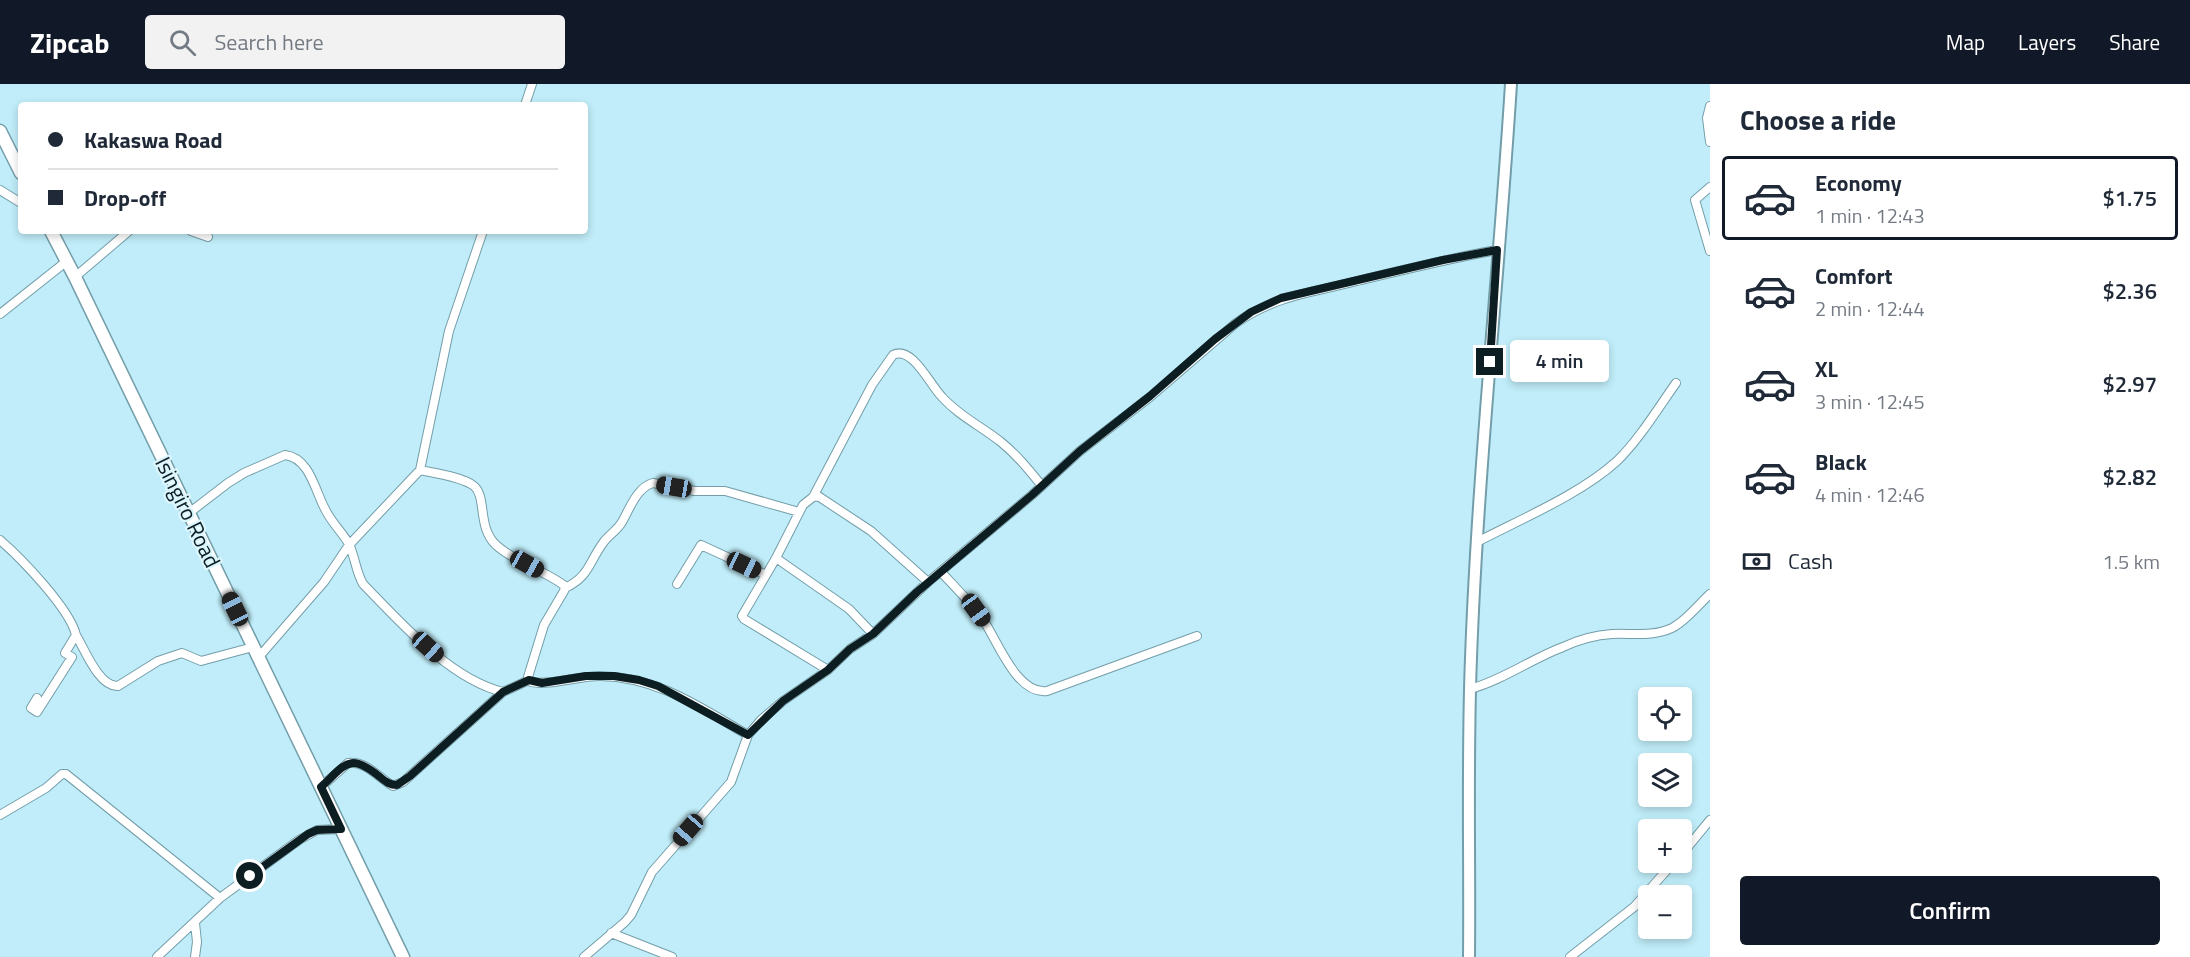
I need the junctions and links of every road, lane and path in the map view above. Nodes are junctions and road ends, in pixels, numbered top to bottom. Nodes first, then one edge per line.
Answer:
1 (532, 84) edge
2 (1511, 84) edge
3 (526, 102) edge
4 (1710, 106) edge
5 (0, 130) edge
6 (1710, 142) edge
7 (18, 167) edge
8 (1710, 187) edge
9 (0, 190) edge
10 (18, 201) edge
11 (53, 234) edge
12 (125, 234) edge
13 (200, 234) edge
14 (482, 234) edge
15 (208, 237) dead end
16 (1497, 250) junction
17 (1710, 251) edge
18 (67, 261) junction
19 (75, 277) junction
20 (0, 314) edge
21 (1676, 383) dead end
22 (420, 470) junction
23 (1042, 486) junction
24 (813, 497) junction
25 (799, 512) junction
26 (189, 513) junction
27 (0, 540) edge
28 (1477, 542) junction
29 (349, 544) junction
30 (776, 558) junction
31 (941, 572) junction
32 (766, 575) junction
33 (928, 582) junction
34 (677, 584) dead end
35 (565, 588) junction
36 (1710, 594) edge
37 (873, 634) junction
38 (76, 635) junction
39 (1197, 636) dead end
40 (256, 652) junction
41 (828, 670) junction
42 (529, 680) junction
43 (1470, 689) junction
44 (503, 692) junction
45 (37, 698) dead end
46 (748, 735) junction
47 (321, 787) junction
48 (0, 815) edge
49 (1710, 820) edge
50 (341, 829) junction
51 (1692, 842) edge
52 (1664, 873) edge
53 (220, 898) junction
54 (195, 923) junction
55 (611, 933) junction
56 (157, 957) edge
57 (195, 957) edge
58 (403, 957) edge
59 (584, 957) edge
60 (672, 957) edge
61 (1469, 957) edge
62 (1570, 957) edge

1 - 3 street
2 - 16 main road
4 - 6 street
5 - 7 main road
8 - 17 street
9 - 10 street
11 - 18 main road, Isingiro Road
12 - 19 street
13 - 15 street
14 - 22 street
16 - 23 street
16 - 28 main road
18 - 19 main road, Isingiro Road
18 - 20 street
19 - 26 main road, Isingiro Road
21 - 28 street
22 - 29 street
22 - 35 street
23 - 24 street
23 - 31 street
24 - 25 street
24 - 33 street
25 - 30 street
25 - 35 street
26 - 29 street
26 - 40 main road, Isingiro Road
27 - 38 street
28 - 43 main road
29 - 40 street
29 - 44 street
30 - 32 street
30 - 37 street
31 - 33 street
31 - 39 street
32 - 34 street
32 - 41 street
33 - 37 street
35 - 42 street
36 - 43 street
37 - 41 street
38 - 40 street
38 - 45 street
40 - 47 main road, Isingiro Road
41 - 46 street
42 - 44 street
42 - 46 street
43 - 61 main road
44 - 47 street
46 - 55 street
47 - 50 main road, Isingiro Road
48 - 53 street
49 - 51 street
50 - 53 street
50 - 58 main road, Isingiro Road
52 - 62 street
53 - 54 street
54 - 56 street
54 - 57 street
55 - 59 street
55 - 60 street

